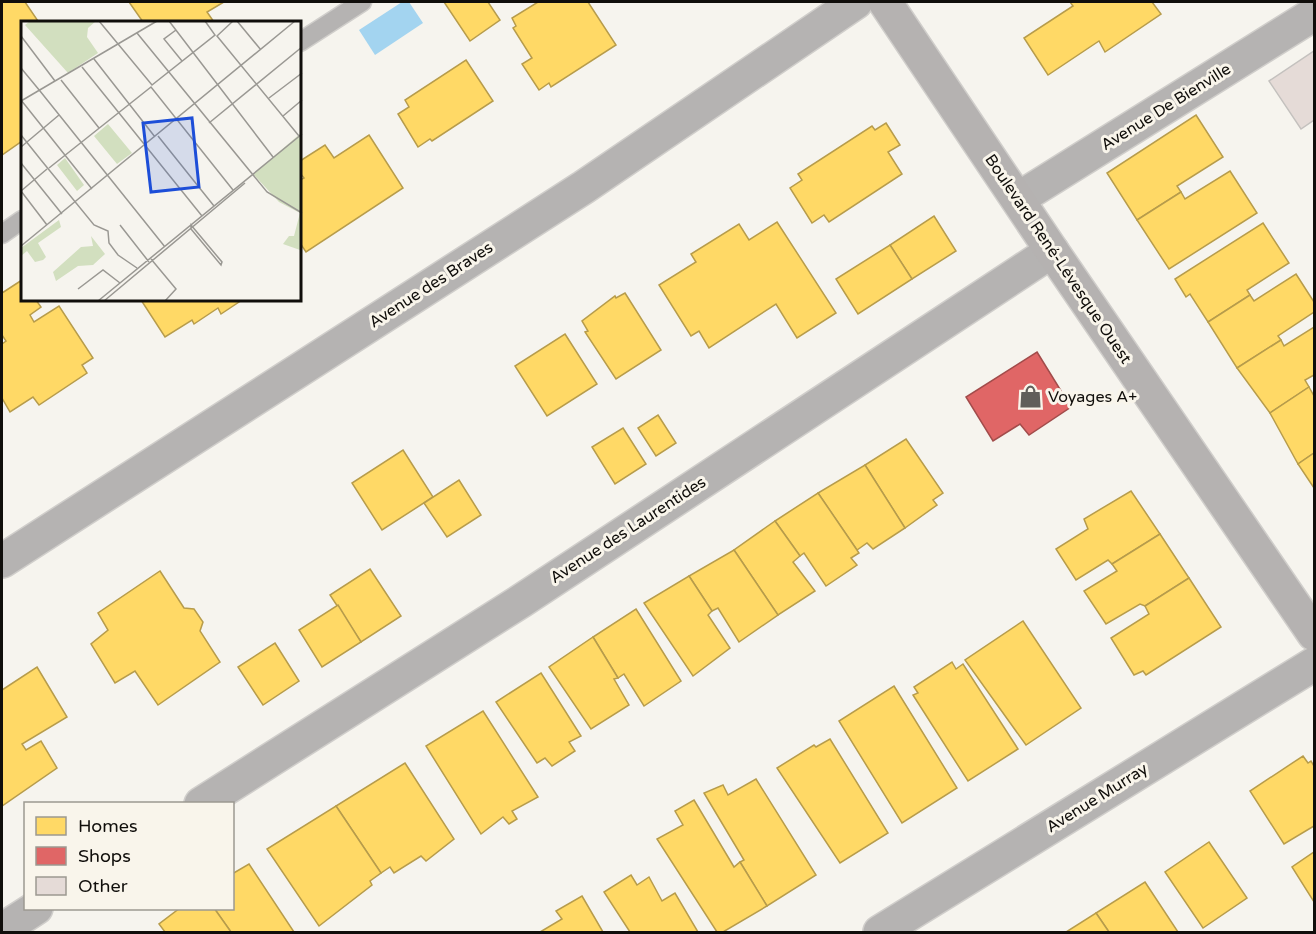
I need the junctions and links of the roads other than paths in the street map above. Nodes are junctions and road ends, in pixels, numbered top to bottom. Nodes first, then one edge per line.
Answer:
1 (363, 2) edge
2 (856, 2) edge
3 (885, 2) edge
4 (1314, 14) edge
5 (302, 41) edge
6 (1018, 199) junction
7 (21, 221) edge
8 (2, 234) edge
9 (1052, 250) junction
10 (2, 561) edge
11 (1314, 634) edge
12 (1314, 664) edge
13 (204, 802) edge
14 (34, 910) edge
15 (2, 930) edge
16 (880, 933) edge

1 - 5 lane
2 - 10 street, Avenue des Braves
3 - 6 main road, Boulevard René-Lévesque Ouest
4 - 6 street, Avenue De Bienville
6 - 9 main road, Boulevard René-Lévesque Ouest
7 - 8 lane
9 - 11 main road, Boulevard René-Lévesque Ouest
9 - 13 street, Avenue des Laurentides
12 - 16 street, Avenue Murray
14 - 15 street

